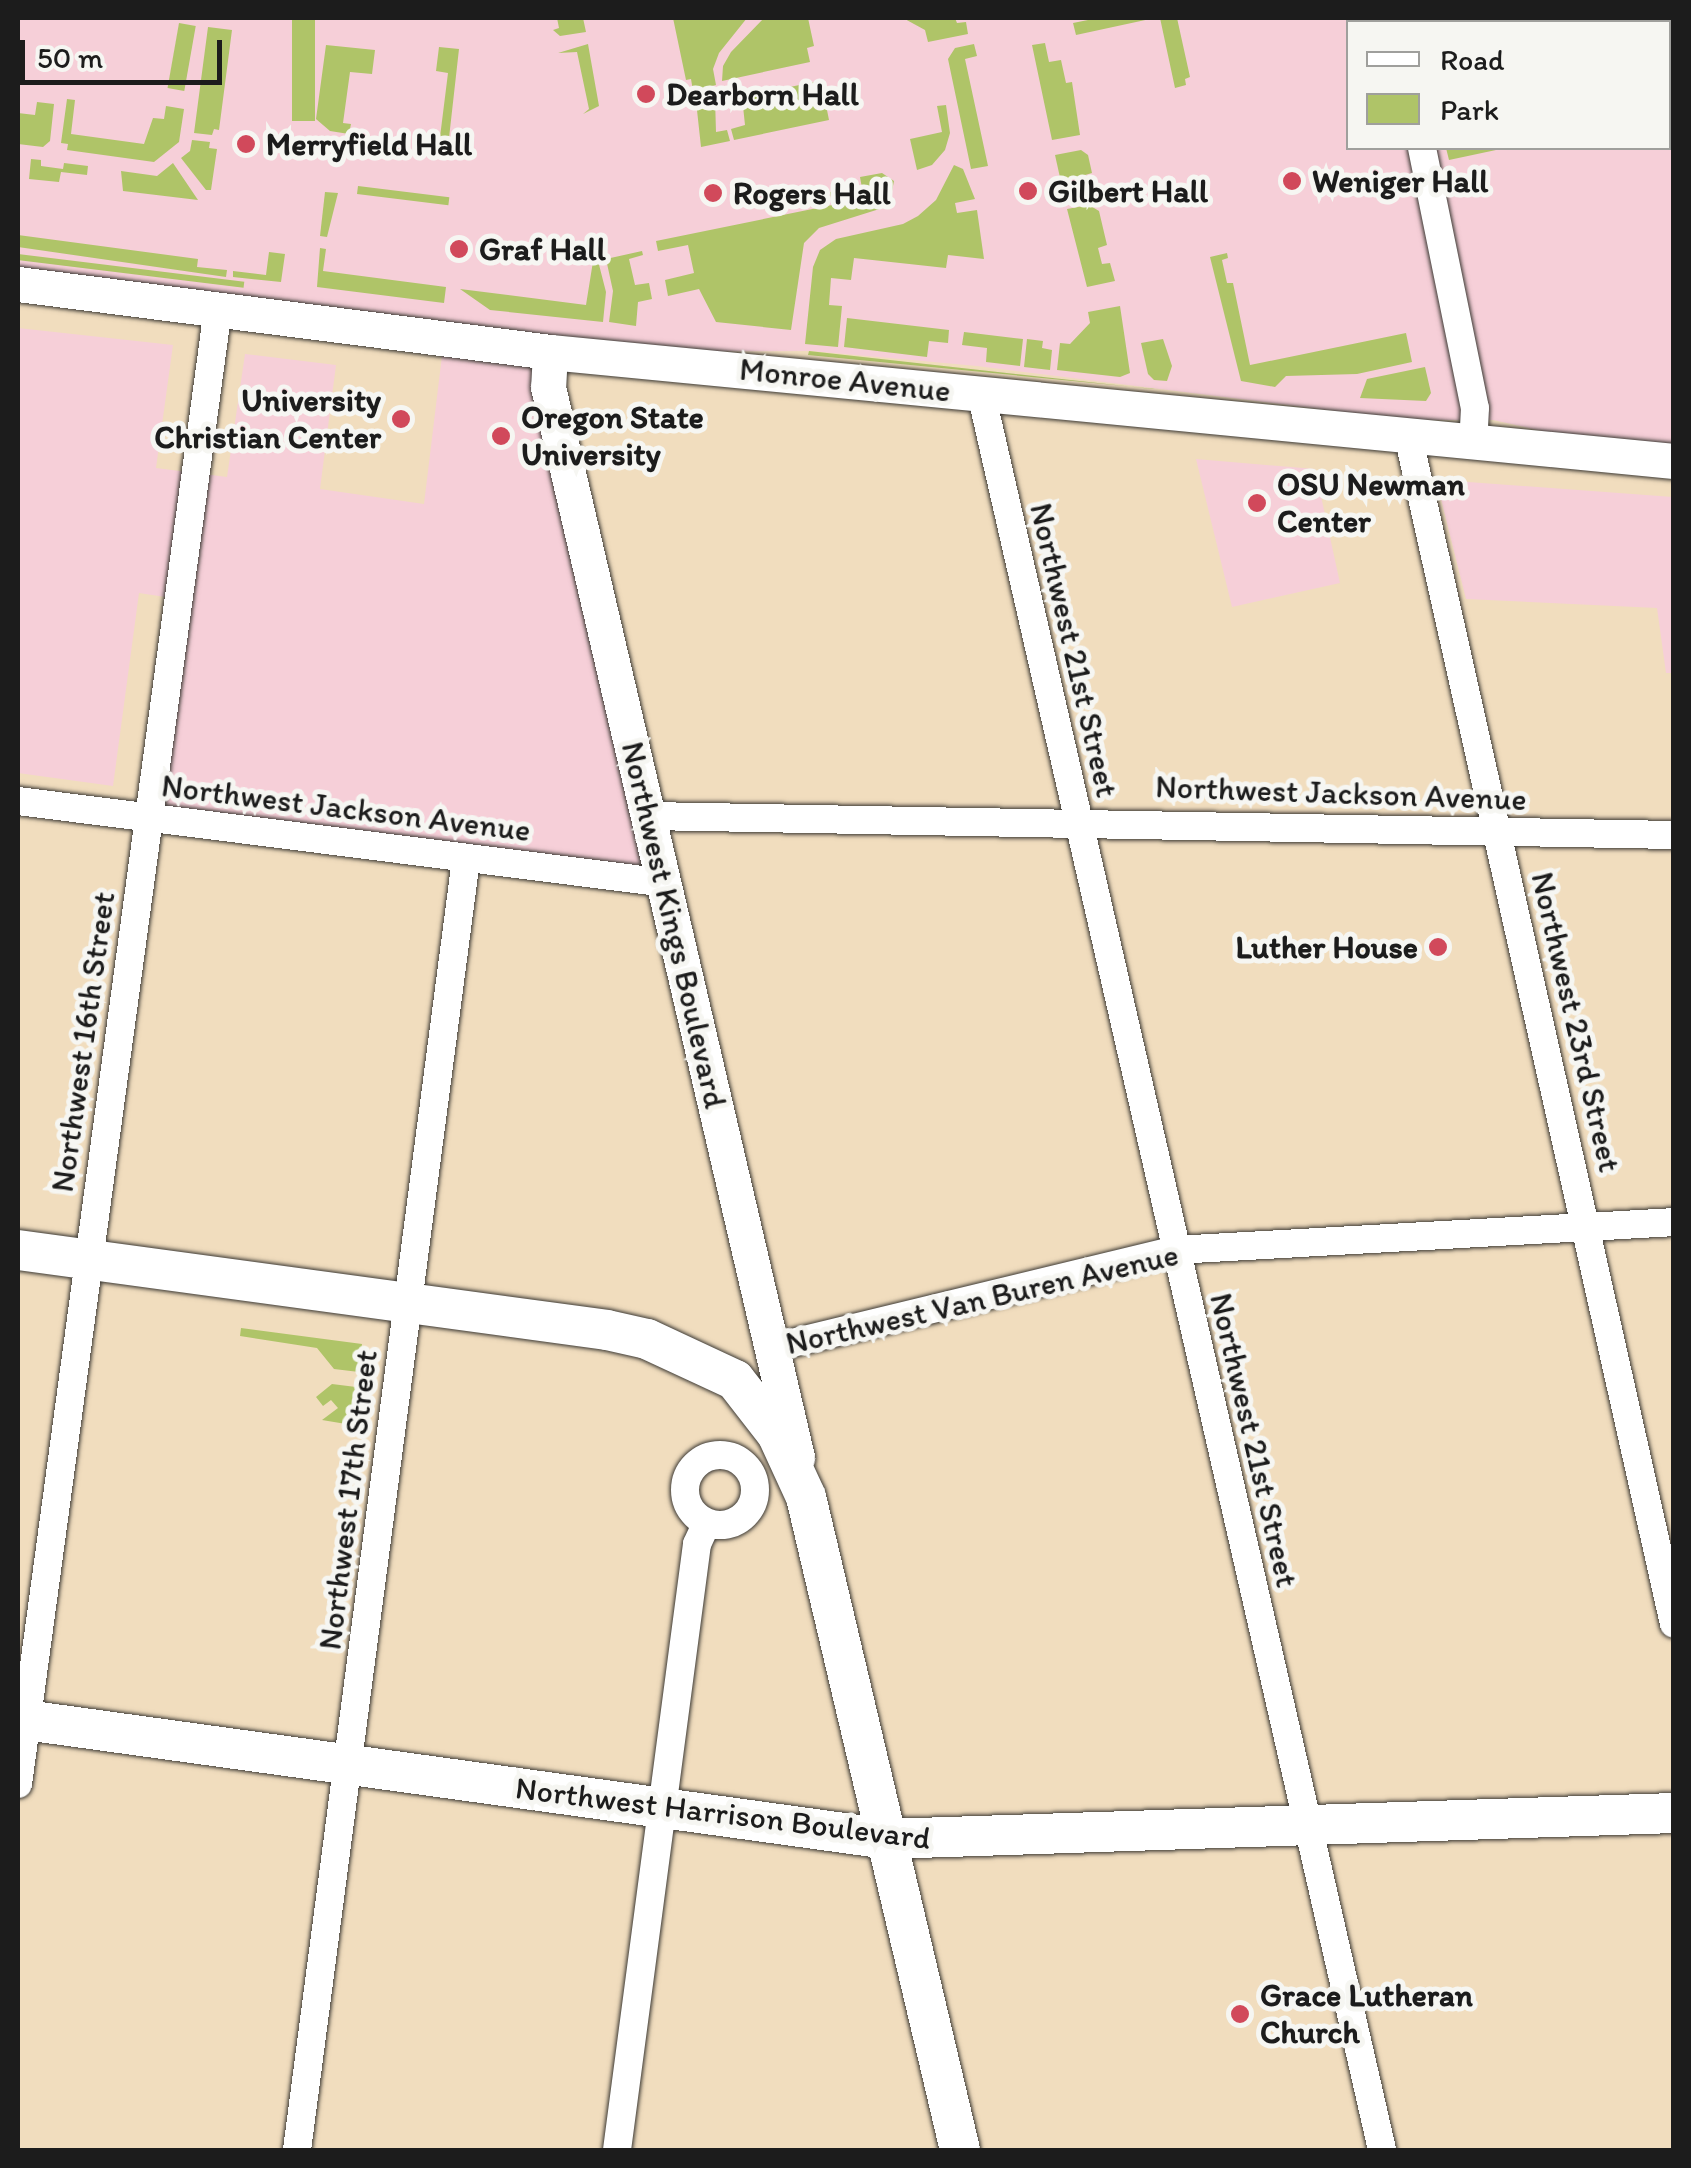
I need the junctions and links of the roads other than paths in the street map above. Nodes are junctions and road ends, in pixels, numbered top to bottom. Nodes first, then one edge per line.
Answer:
1 (1422, 150) edge
2 (18, 284) edge
3 (218, 310) junction
4 (550, 352) junction
5 (981, 393) junction
6 (1408, 435) junction
7 (1474, 440) junction
8 (1674, 460) edge
9 (18, 801) edge
10 (648, 816) junction
11 (149, 820) junction
12 (1077, 822) junction
13 (1496, 833) junction
14 (1674, 835) edge
15 (466, 859) junction
16 (666, 883) junction
17 (1674, 1222) edge
18 (1586, 1226) junction
19 (18, 1250) edge
20 (1174, 1250) junction
21 (91, 1260) junction
22 (408, 1306) junction
23 (772, 1348) junction
24 (735, 1380) junction
25 (806, 1496) junction
26 (707, 1523) dead end
27 (1674, 1624) edge
28 (22, 1720) edge
29 (348, 1768) junction
30 (18, 1784) edge
31 (662, 1809) junction
32 (1674, 1812) edge
33 (1308, 1827) junction
34 (887, 1840) junction
35 (297, 2150) edge
36 (617, 2150) edge
37 (960, 2150) edge
38 (1382, 2150) edge

1 - 7 street
2 - 3 street, Monroe Avenue
3 - 4 street, Monroe Avenue
3 - 11 street, Northwest 16th Street
4 - 5 street, Monroe Avenue
4 - 10 street, Northwest Kings Boulevard
5 - 6 street, Monroe Avenue
5 - 12 street, Northwest 21st Street
6 - 7 street, Monroe Avenue
6 - 13 street, Northwest 23rd Street
7 - 8 street, Monroe Avenue
9 - 11 street, Northwest Jackson Avenue
10 - 12 street, Northwest Jackson Avenue
10 - 16 street, Northwest Kings Boulevard
11 - 15 street, Northwest Jackson Avenue
11 - 21 street, Northwest 16th Street
12 - 13 street, Northwest Jackson Avenue
12 - 20 street, Northwest 21st Street
13 - 14 street, Northwest Jackson Avenue
13 - 18 street, Northwest 23rd Street
15 - 16 street, Northwest Jackson Avenue
15 - 22 street, Northwest 17th Street
16 - 23 street, Northwest Kings Boulevard
17 - 18 street, Northwest Van Buren Avenue
18 - 20 street, Northwest Van Buren Avenue
18 - 27 street, Northwest 23rd Street
19 - 21 main road
20 - 23 street, Northwest Van Buren Avenue
20 - 33 street, Northwest 21st Street
21 - 22 main road
21 - 28 street, Northwest 16th Street
22 - 24 main road
22 - 29 street, Northwest 17th Street
23 - 24 street, Northwest Van Buren Avenue
23 - 25 street, Northwest Kings Boulevard
24 - 25 main road, Northwest Kings Boulevard
25 - 34 main road, Northwest Kings Boulevard
26 - 31 street
28 - 29 main road, Northwest Harrison Boulevard
28 - 30 street, Northwest 16th Street
29 - 31 main road, Northwest Harrison Boulevard
29 - 35 street, Northwest 17th Street
31 - 34 main road, Northwest Harrison Boulevard
31 - 36 street
32 - 33 main road, Northwest Harrison Boulevard
33 - 34 main road, Northwest Harrison Boulevard
33 - 38 street, Northwest 21st Street
34 - 37 main road, Northwest Kings Boulevard

